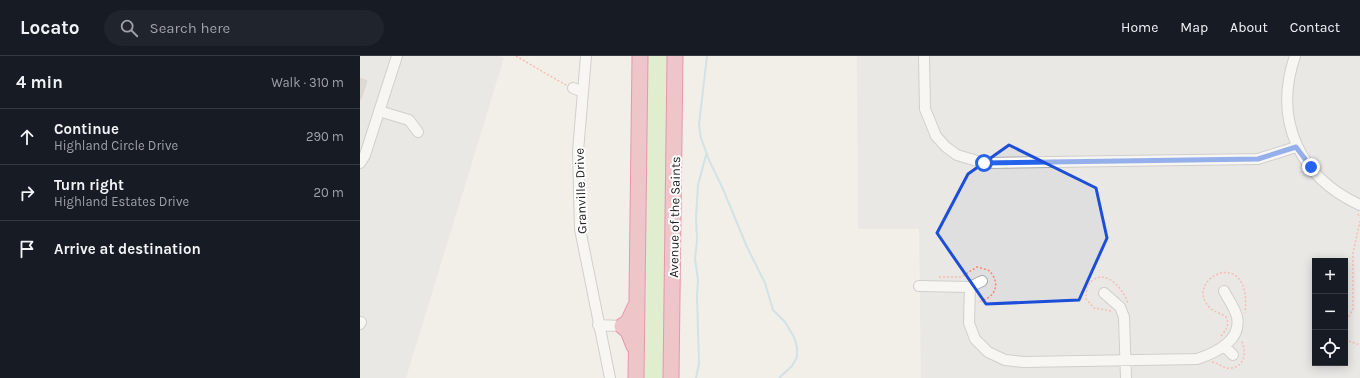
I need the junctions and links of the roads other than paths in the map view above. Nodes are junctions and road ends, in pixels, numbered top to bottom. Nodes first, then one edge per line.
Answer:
1 (397, 56) edge
2 (586, 56) edge
3 (640, 56) edge
4 (675, 56) edge
5 (924, 56) edge
6 (1295, 56) edge
7 (571, 87) road end
8 (583, 92) junction
9 (379, 111) junction
10 (418, 132) dead end
11 (1296, 147) junction
12 (360, 163) edge
13 (1360, 212) edge
14 (982, 281) dead end
15 (919, 286) dead end
16 (970, 287) junction
17 (1224, 291) dead end
18 (1104, 293) dead end
19 (637, 304) junction
20 (598, 325) junction
21 (622, 326) junction
22 (1224, 346) junction
23 (636, 351) junction
24 (1233, 355) dead end
25 (1126, 361) junction
26 (610, 378) edge
27 (636, 378) edge
28 (672, 378) edge
29 (1126, 378) edge

1 - 9 street
2 - 8 street, Granville Drive
3 - 19 highway
4 - 28 highway, Avenue of the Saints
5 - 11 street
6 - 11 street
7 - 8 street
8 - 20 street, Granville Drive
9 - 10 street
9 - 12 street
11 - 13 street
14 - 16 street
15 - 16 street
16 - 25 street
17 - 22 street
18 - 25 street
19 - 21 highway
19 - 23 highway
20 - 21 street
20 - 26 street, Granville Drive
21 - 23 highway
22 - 24 street
22 - 25 street
23 - 27 highway
25 - 29 street

